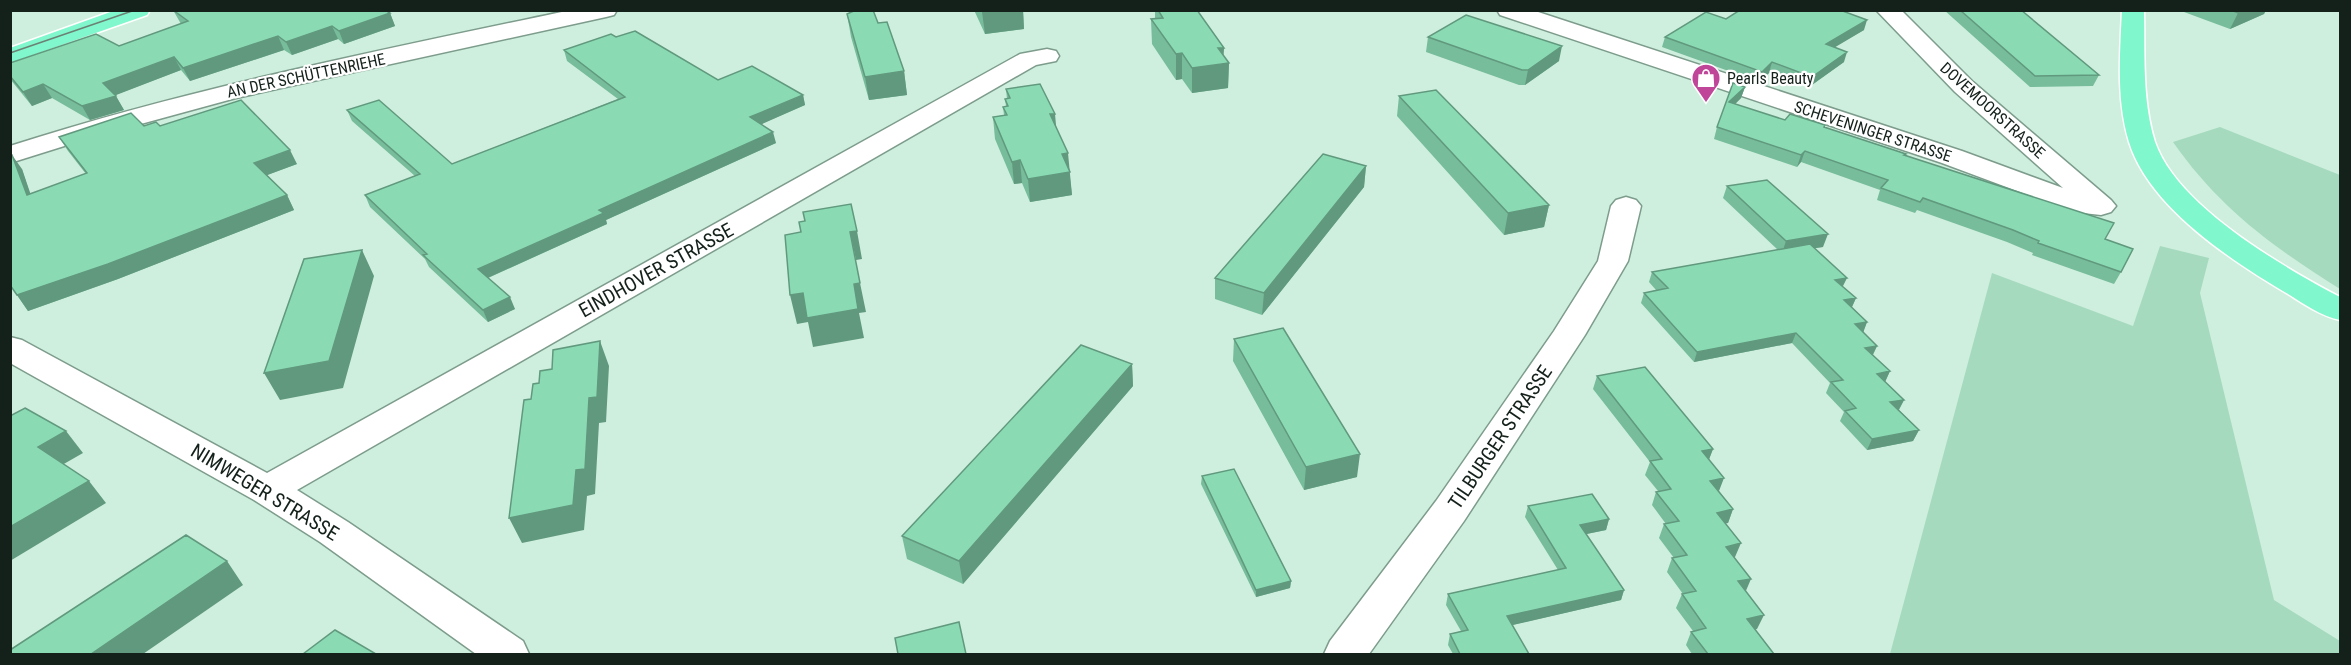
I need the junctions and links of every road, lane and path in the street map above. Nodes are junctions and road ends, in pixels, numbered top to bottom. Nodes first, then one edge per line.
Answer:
1 (105, 10) edge
2 (139, 10) edge
3 (606, 10) edge
4 (1508, 10) edge
5 (1887, 10) edge
6 (2133, 10) edge
7 (10, 43) edge
8 (10, 56) edge
9 (1047, 56) dead end
10 (10, 155) edge
11 (1626, 206) dead end
12 (2101, 206) joint
13 (2340, 310) edge
14 (11, 349) edge
15 (267, 490) junction
16 (508, 654) edge
17 (1346, 654) edge

1 - 7 main road
2 - 8 main road
3 - 10 street, AN DER SCHÜTTENRIEHE
4 - 12 street, SCHEVENINGER STRASSE
5 - 12 street, DOVEMOORSTRASSE
6 - 13 main road
9 - 15 street, EINDHOVER STRASSE
11 - 17 street, TILBURGER STRASSE
14 - 15 street, NIMWEGER STRASSE
15 - 16 street, NIMWEGER STRASSE

